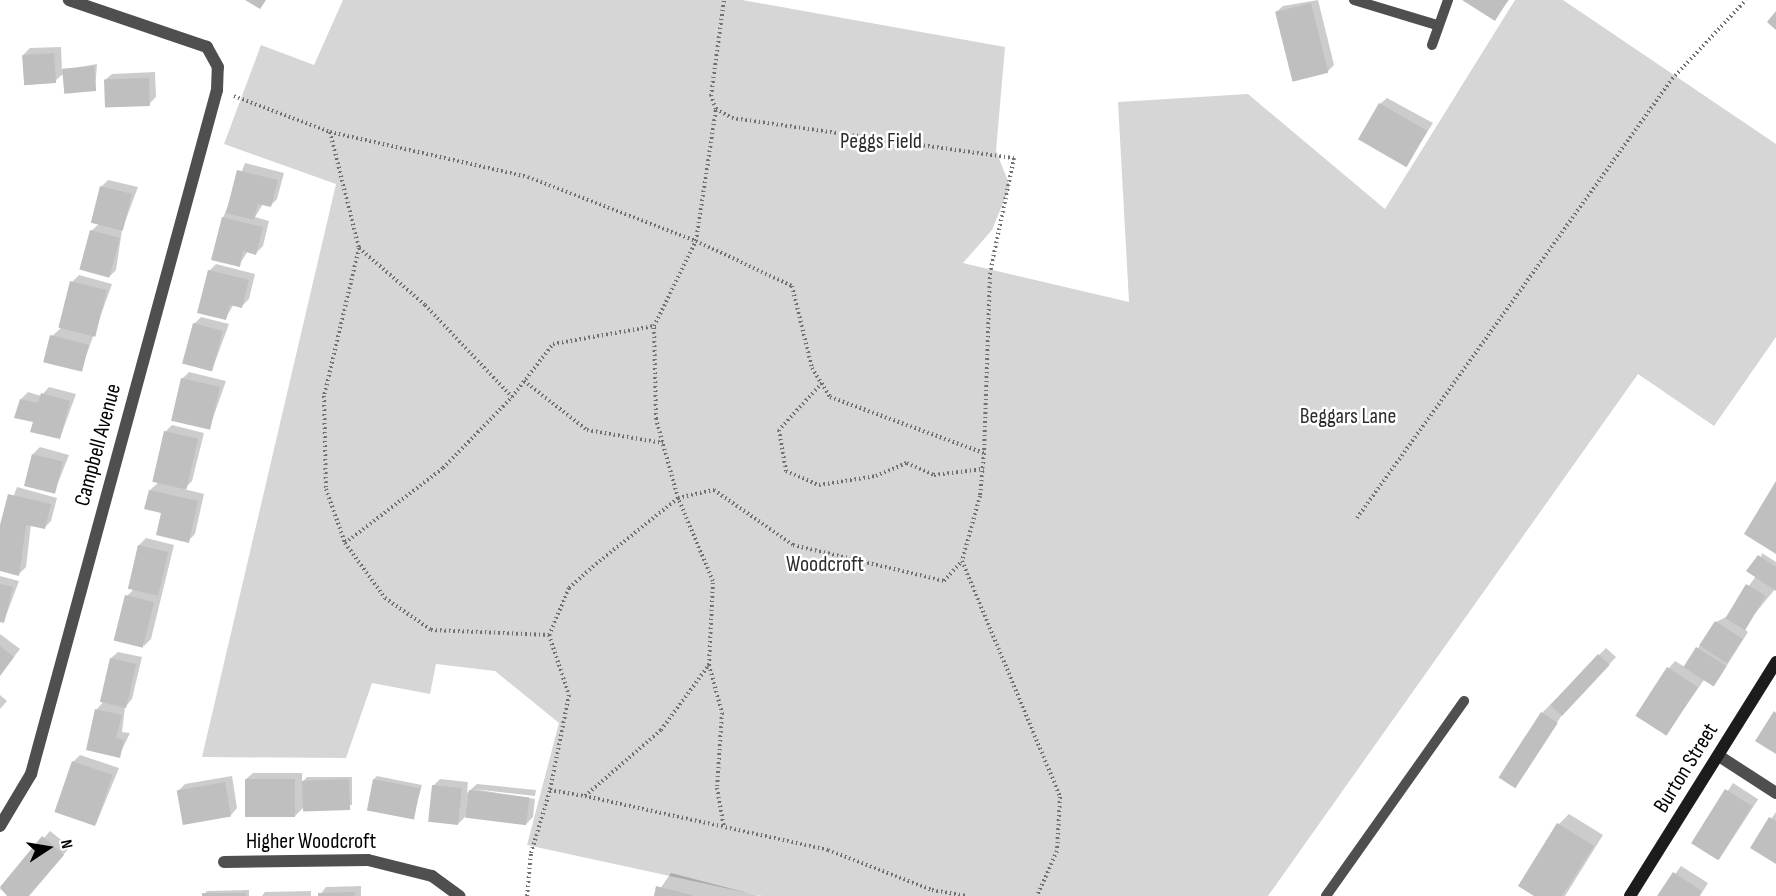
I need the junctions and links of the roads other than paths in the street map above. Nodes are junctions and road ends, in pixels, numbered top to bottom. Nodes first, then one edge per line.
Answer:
1 (69, 0) edge
2 (1354, 0) edge
3 (1448, 0) edge
4 (1437, 25) junction
5 (1432, 45) dead end
6 (1776, 662) edge
7 (1464, 701) dead end
8 (1719, 756) junction
9 (1776, 793) edge
10 (0, 826) edge
11 (224, 862) dead end
12 (460, 896) edge
13 (1326, 896) edge
14 (1630, 896) edge

1 - 10 street, Campbell Avenue
2 - 4 lane
3 - 4 lane
4 - 5 lane
6 - 8 street, Burton Street
7 - 13 lane
8 - 9 street
8 - 14 street, Burton Street
11 - 12 street, Higher Woodcroft

